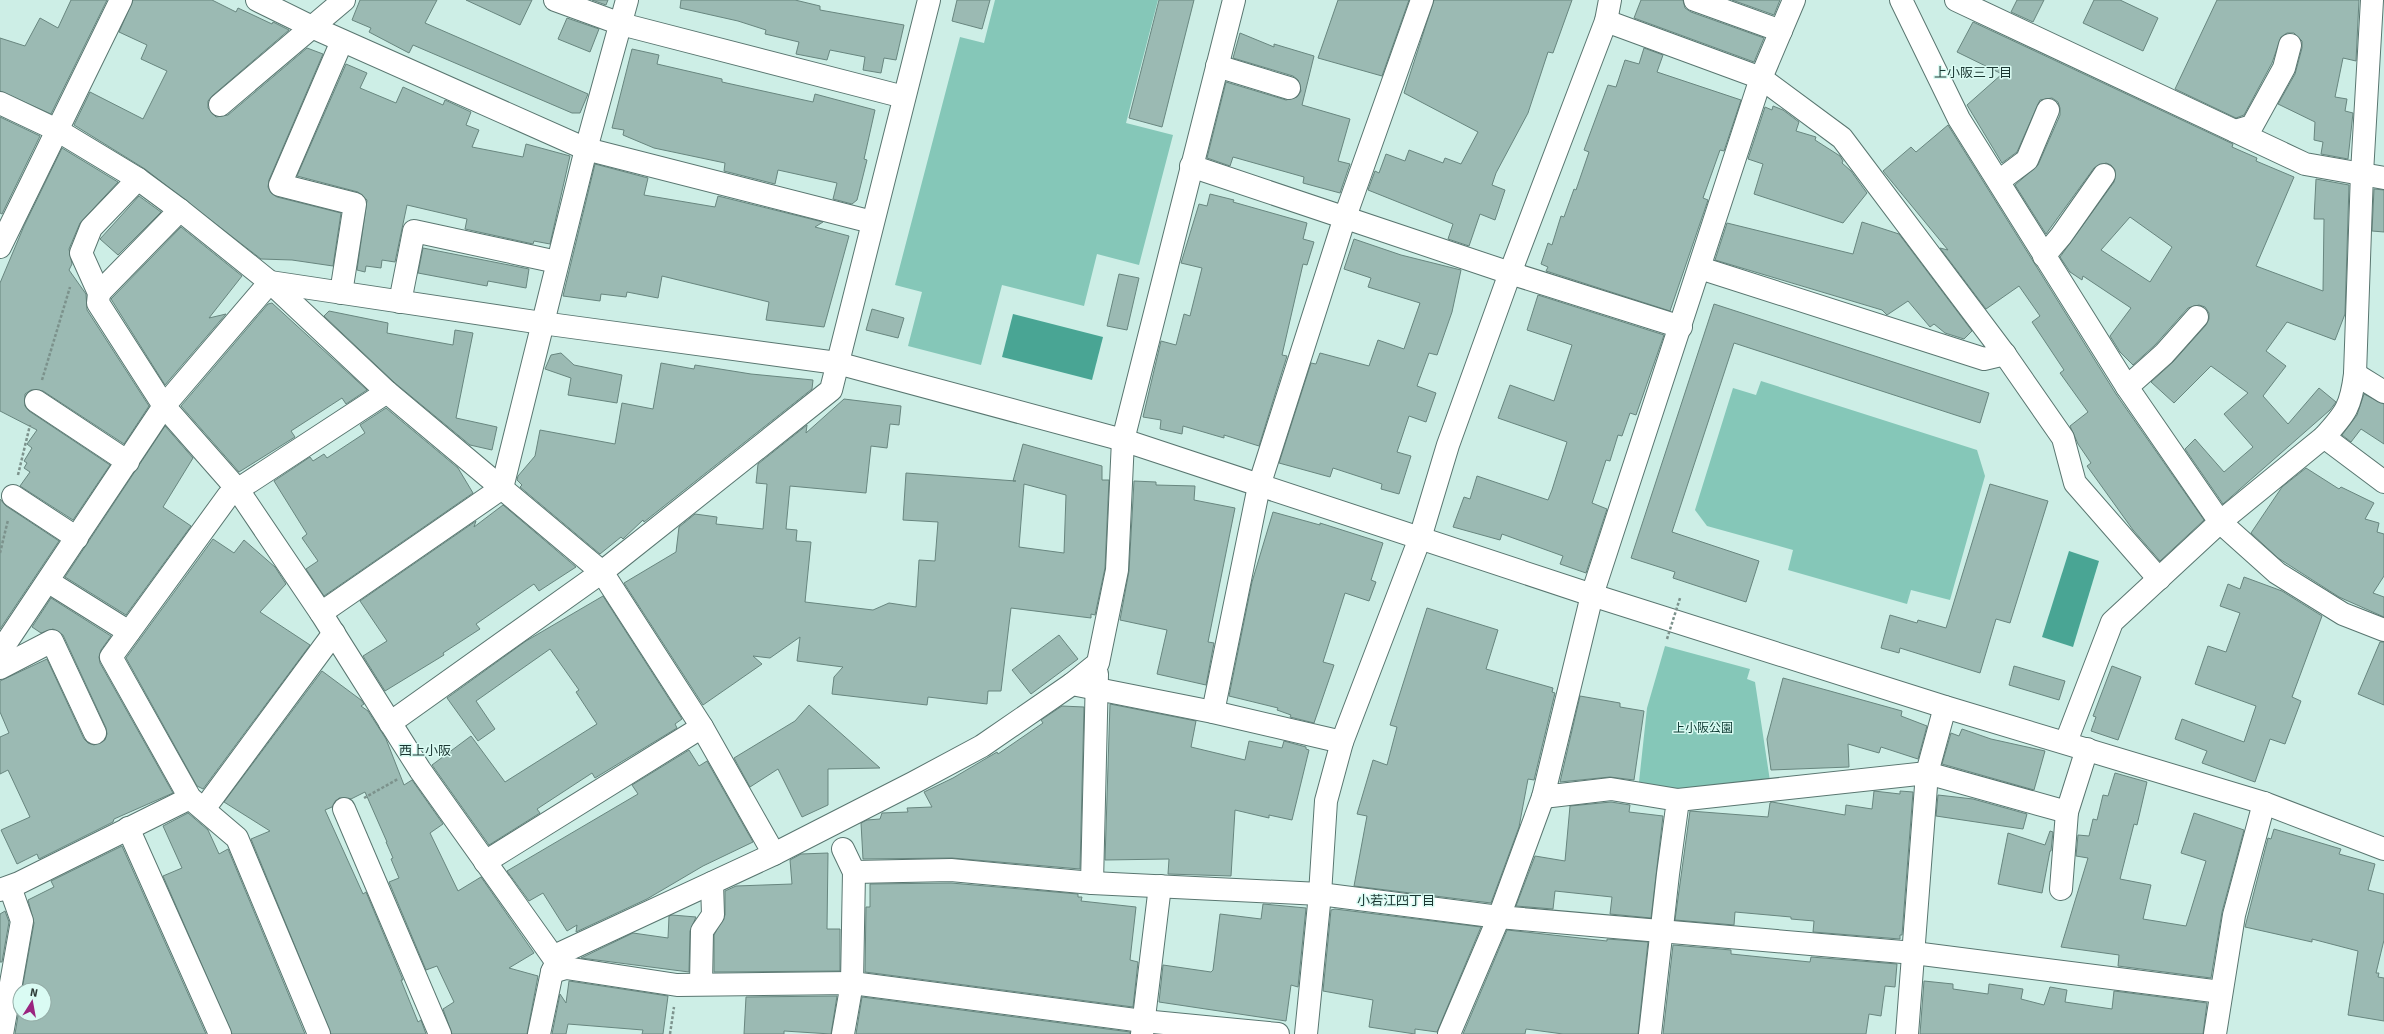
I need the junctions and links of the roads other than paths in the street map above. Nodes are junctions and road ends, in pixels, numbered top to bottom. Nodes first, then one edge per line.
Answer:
1 (121, 0) edge
2 (257, 0) edge
3 (344, 0) edge
4 (555, 0) edge
5 (627, 0) edge
6 (929, 0) edge
7 (1234, 0) edge
8 (1422, 0) edge
9 (1610, 0) edge
10 (1696, 0) edge
11 (1794, 0) edge
12 (1901, 0) edge
13 (1956, 0) edge
14 (2372, 0) edge
15 (1997, 8) edge
16 (1606, 21) junction
17 (621, 24) junction
18 (314, 28) junction
19 (1781, 31) junction
20 (342, 41) junction
21 (2290, 45) dead end
22 (1217, 66) junction
23 (1761, 78) junction
24 (1288, 88) dead end
25 (904, 97) junction
26 (0, 104) edge
27 (220, 105) dead end
28 (2048, 110) dead end
29 (57, 130) junction
30 (2235, 131) junction
31 (586, 149) junction
32 (1191, 166) junction
33 (2362, 173) junction
34 (2104, 175) dead end
35 (2384, 178) edge
36 (138, 179) junction
37 (1999, 181) junction
38 (180, 210) junction
39 (1345, 217) junction
40 (872, 222) junction
41 (0, 246) edge
42 (2044, 256) junction
43 (557, 262) junction
44 (1700, 268) junction
45 (1510, 273) junction
46 (270, 282) junction
47 (99, 293) junction
48 (341, 293) junction
49 (400, 302) junction
50 (2197, 317) dead end
51 (542, 323) junction
52 (1682, 327) junction
53 (2004, 354) junction
54 (837, 363) junction
55 (2355, 374) junction
56 (2127, 387) junction
57 (387, 392) junction
58 (2384, 392) edge
59 (36, 401) dead end
60 (164, 406) junction
61 (2324, 437) junction
62 (1123, 440) junction
63 (128, 462) junction
64 (2384, 482) edge
65 (1259, 486) junction
66 (502, 488) junction
67 (238, 490) junction
68 (13, 496) dead end
69 (2220, 522) junction
70 (77, 538) junction
71 (1420, 538) junction
72 (602, 572) junction
73 (2158, 579) junction
74 (49, 582) junction
75 (1592, 595) junction
76 (321, 612) junction
77 (2384, 630) edge
78 (129, 632) junction
79 (334, 633) junction
80 (0, 652) edge
81 (1098, 663) junction
82 (0, 668) edge
83 (1072, 684) junction
84 (1096, 687) junction
85 (1945, 707) junction
86 (1213, 712) junction
87 (390, 723) junction
88 (702, 727) junction
89 (95, 733) dead end
90 (1342, 742) junction
91 (2066, 742) junction
92 (2087, 749) junction
93 (1927, 773) junction
94 (1543, 797) junction
95 (1678, 800) junction
96 (197, 803) junction
97 (2264, 803) junction
98 (344, 809) road end
99 (2067, 812) junction
100 (128, 828) junction
101 (843, 849) dead end
102 (2384, 849) edge
103 (774, 854) junction
104 (485, 862) junction
105 (854, 872) junction
106 (712, 882) junction
107 (1092, 883) junction
108 (1160, 886) junction
109 (5, 888) edge
110 (2061, 889) dead end
111 (1320, 894) junction
112 (1499, 917) junction
113 (1662, 931) junction
114 (1914, 954) junction
115 (554, 966) junction
116 (852, 983) junction
117 (701, 984) junction
118 (2222, 992) junction
119 (1142, 1027) edge
120 (2, 1034) edge
121 (220, 1034) edge
122 (319, 1034) edge
123 (440, 1034) edge
124 (539, 1034) edge
125 (843, 1034) edge
126 (1278, 1034) edge
127 (1306, 1034) edge
128 (1449, 1034) edge
129 (1650, 1034) edge
130 (1907, 1034) edge
131 (2215, 1034) edge

1 - 29 street
2 - 18 street
3 - 18 street
4 - 17 street
5 - 17 street
6 - 25 street
7 - 22 street
8 - 39 street
9 - 16 street
10 - 19 street
11 - 19 street
12 - 37 street
13 - 15 street
14 - 33 street
15 - 30 street
16 - 23 street
16 - 45 street
17 - 25 street
17 - 31 street
18 - 20 street
18 - 27 street
19 - 23 street
20 - 31 street
20 - 48 street
21 - 30 street
22 - 24 street
22 - 32 street
23 - 44 street
23 - 53 street
25 - 40 street
26 - 29 street
28 - 37 street
29 - 36 street
29 - 41 street
30 - 33 street
31 - 40 street
31 - 43 street
32 - 39 street
32 - 62 street
33 - 35 street
33 - 55 street
34 - 42 street
36 - 38 street
36 - 47 street
37 - 42 street
38 - 46 street
38 - 47 street
39 - 45 street
39 - 65 street
40 - 54 street
42 - 56 street
43 - 49 street
43 - 51 street
44 - 52 street
44 - 53 street
45 - 52 street
45 - 71 street
46 - 48 street
46 - 57 street
46 - 60 street
47 - 60 street
48 - 49 street
49 - 51 street
50 - 56 street
51 - 54 street
51 - 66 street
52 - 75 street
53 - 73 street
54 - 62 street
54 - 72 street
55 - 58 street
55 - 61 street
56 - 69 street
57 - 66 street
57 - 67 street
59 - 63 street
60 - 63 street
60 - 67 street
61 - 64 street
61 - 69 street
62 - 65 street
62 - 81 street
63 - 70 street
65 - 71 street
65 - 86 street
66 - 72 street
66 - 76 street
67 - 76 street
67 - 78 street
68 - 70 street
69 - 73 street
69 - 77 street
70 - 74 street
71 - 75 street
71 - 90 street
72 - 87 street
72 - 88 street
73 - 91 street
74 - 78 street
74 - 80 street
75 - 85 street
75 - 94 street
76 - 79 street
78 - 96 street
79 - 87 street
79 - 96 street
81 - 83 street
81 - 84 street
82 - 89 street
83 - 84 street
83 - 103 street
84 - 86 street
84 - 107 street
85 - 91 street
85 - 93 street
86 - 90 street
87 - 104 street
88 - 103 street
88 - 104 street
90 - 111 street
91 - 92 street
92 - 97 street
92 - 99 street
93 - 95 street
93 - 99 street
93 - 114 street
94 - 95 street
94 - 112 street
95 - 113 street
96 - 100 street
96 - 122 street
97 - 102 street
97 - 118 street
98 - 123 street
99 - 110 street
100 - 109 street
100 - 121 street
101 - 105 street
103 - 106 street
104 - 115 street
105 - 107 street
105 - 116 street
106 - 115 street
106 - 117 street
107 - 108 street
108 - 111 street
108 - 119 street
109 - 120 street
111 - 112 street
111 - 127 street
112 - 113 street
112 - 128 street
113 - 114 street
113 - 129 street
114 - 118 street
114 - 130 street
115 - 117 street
115 - 124 street
116 - 117 street
116 - 119 street
116 - 125 street
118 - 131 street
119 - 126 street

